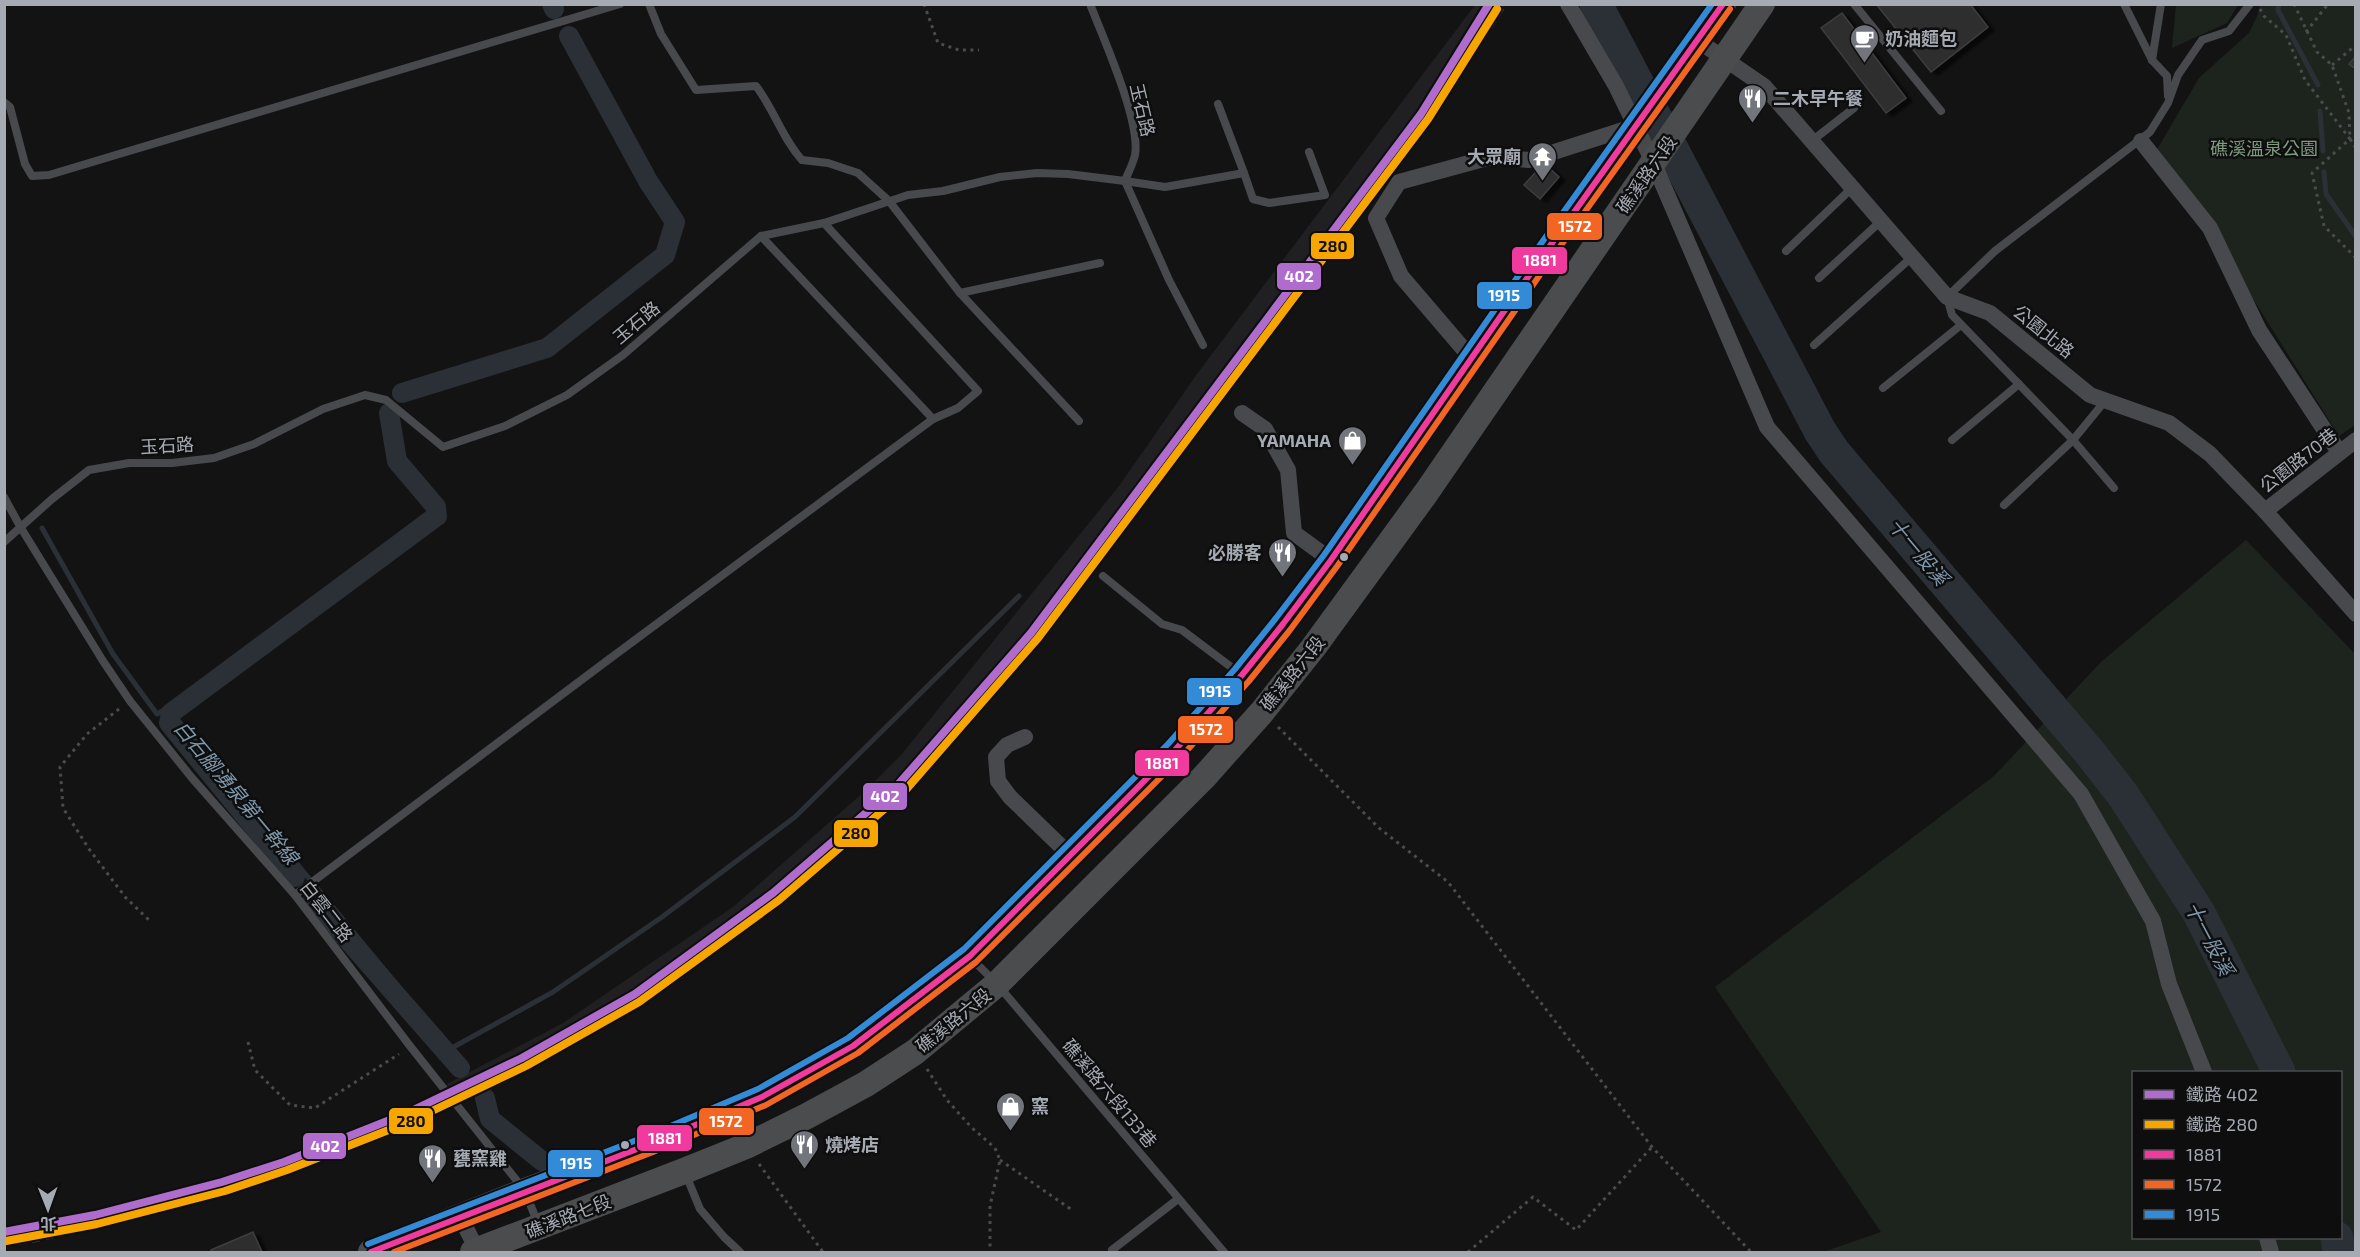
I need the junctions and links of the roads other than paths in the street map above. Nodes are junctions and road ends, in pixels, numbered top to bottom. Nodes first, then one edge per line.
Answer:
1 (620, 4) edge
2 (649, 4) edge
3 (1090, 4) edge
4 (1568, 4) edge
5 (1723, 4) edge
6 (1762, 4) edge
7 (1854, 4) edge
8 (2124, 4) edge
9 (2161, 4) edge
10 (2250, 4) edge
11 (1697, 40) junction
12 (1724, 57) junction
13 (2152, 60) junction
14 (4, 102) edge
15 (2168, 103) junction
16 (1218, 104) dead end
17 (1854, 108) dead end
18 (1941, 111) dead end
19 (1638, 122) junction
20 (1813, 140) junction
21 (2141, 141) junction
22 (1309, 152) dead end
23 (1657, 160) junction
24 (1244, 173) junction
25 (1125, 181) junction
26 (1853, 186) junction
27 (889, 201) junction
28 (1882, 220) junction
29 (824, 224) junction
30 (761, 236) junction
31 (1786, 250) dead end
32 (1912, 256) junction
33 (1100, 263) dead end
34 (1819, 278) dead end
35 (960, 293) junction
36 (1947, 297) junction
37 (1962, 325) junction
38 (1203, 345) dead end
39 (1814, 345) dead end
40 (1472, 359) junction
41 (2019, 384) junction
42 (1883, 388) dead end
43 (2105, 401) junction
44 (1242, 413) dead end
45 (933, 419) junction
46 (1079, 421) dead end
47 (1952, 440) dead end
48 (2073, 440) junction
49 (2355, 440) edge
50 (2339, 452) junction
51 (2114, 488) dead end
52 (4, 497) edge
53 (2004, 505) dead end
54 (2265, 511) junction
55 (21, 528) junction
56 (4, 542) edge
57 (1331, 560) junction
58 (1103, 576) dead end
59 (2355, 614) edge
60 (1242, 675) junction
61 (1025, 737) dead end
62 (1071, 856) junction
63 (295, 895) junction
64 (970, 956) junction
65 (997, 984) junction
66 (2204, 1071) edge
67 (674, 1175) junction
68 (525, 1191) junction
69 (1178, 1199) junction
70 (461, 1218) junction
71 (540, 1227) junction
72 (1112, 1250) dead end
73 (382, 1251) edge
74 (476, 1252) edge
75 (740, 1252) edge
76 (1224, 1252) edge

1 - 14 lane
2 - 27 lane
3 - 25 lane, 玉石路
4 - 19 street
5 - 11 main road, 礁溪路六段
6 - 12 main road, 礁溪路六段
7 - 18 lane
8 - 13 lane
9 - 13 lane
10 - 15 lane
11 - 12 street, 公園北路
11 - 19 main road, 礁溪路六段
12 - 20 street, 公園北路
12 - 23 main road, 礁溪路六段
13 - 15 lane
15 - 21 lane
16 - 24 lane
17 - 20 lane
19 - 23 street
19 - 40 main road, 礁溪路六段
19 - 40 street
20 - 26 street, 公園北路
21 - 36 lane
21 - 50 street
22 - 24 lane
23 - 65 main road, 礁溪路六段
23 - 66 street
24 - 25 lane
25 - 27 lane, 玉石路
25 - 38 lane
26 - 28 street, 公園北路
26 - 31 lane
27 - 29 lane, 玉石路
27 - 35 lane
28 - 32 street, 公園北路
28 - 34 lane
29 - 30 lane, 玉石路
29 - 45 lane
30 - 45 lane
30 - 55 lane, 玉石路
32 - 36 street, 公園北路
32 - 39 lane
33 - 35 lane
35 - 46 lane
36 - 37 lane
36 - 43 street, 公園北路
37 - 41 lane
37 - 42 lane
40 - 57 main road, 礁溪路六段
41 - 47 lane
41 - 48 lane
43 - 48 lane
43 - 54 street, 公園北路
44 - 57 street
45 - 63 lane
48 - 51 lane
48 - 53 lane
49 - 50 street, 公園路70巷
50 - 54 street, 公園路70巷
52 - 55 lane, 白雲二路
54 - 59 street, 公園北路
55 - 56 lane
55 - 63 lane, 白雲二路
57 - 60 main road, 礁溪路六段
58 - 60 lane
60 - 62 main road, 礁溪路六段
61 - 62 street
62 - 64 main road, 礁溪路六段
63 - 68 lane, 白雲二路
64 - 65 lane, 礁溪路六段133巷
64 - 68 main road, 礁溪路六段
65 - 67 main road, 礁溪路六段
65 - 69 lane, 礁溪路六段133巷
67 - 71 main road, 礁溪路七段
67 - 75 lane
68 - 70 main road
68 - 71 lane, 白雲二路
69 - 72 lane
69 - 76 lane, 礁溪路六段133巷
70 - 73 main road
70 - 74 street
71 - 74 main road, 礁溪路七段

